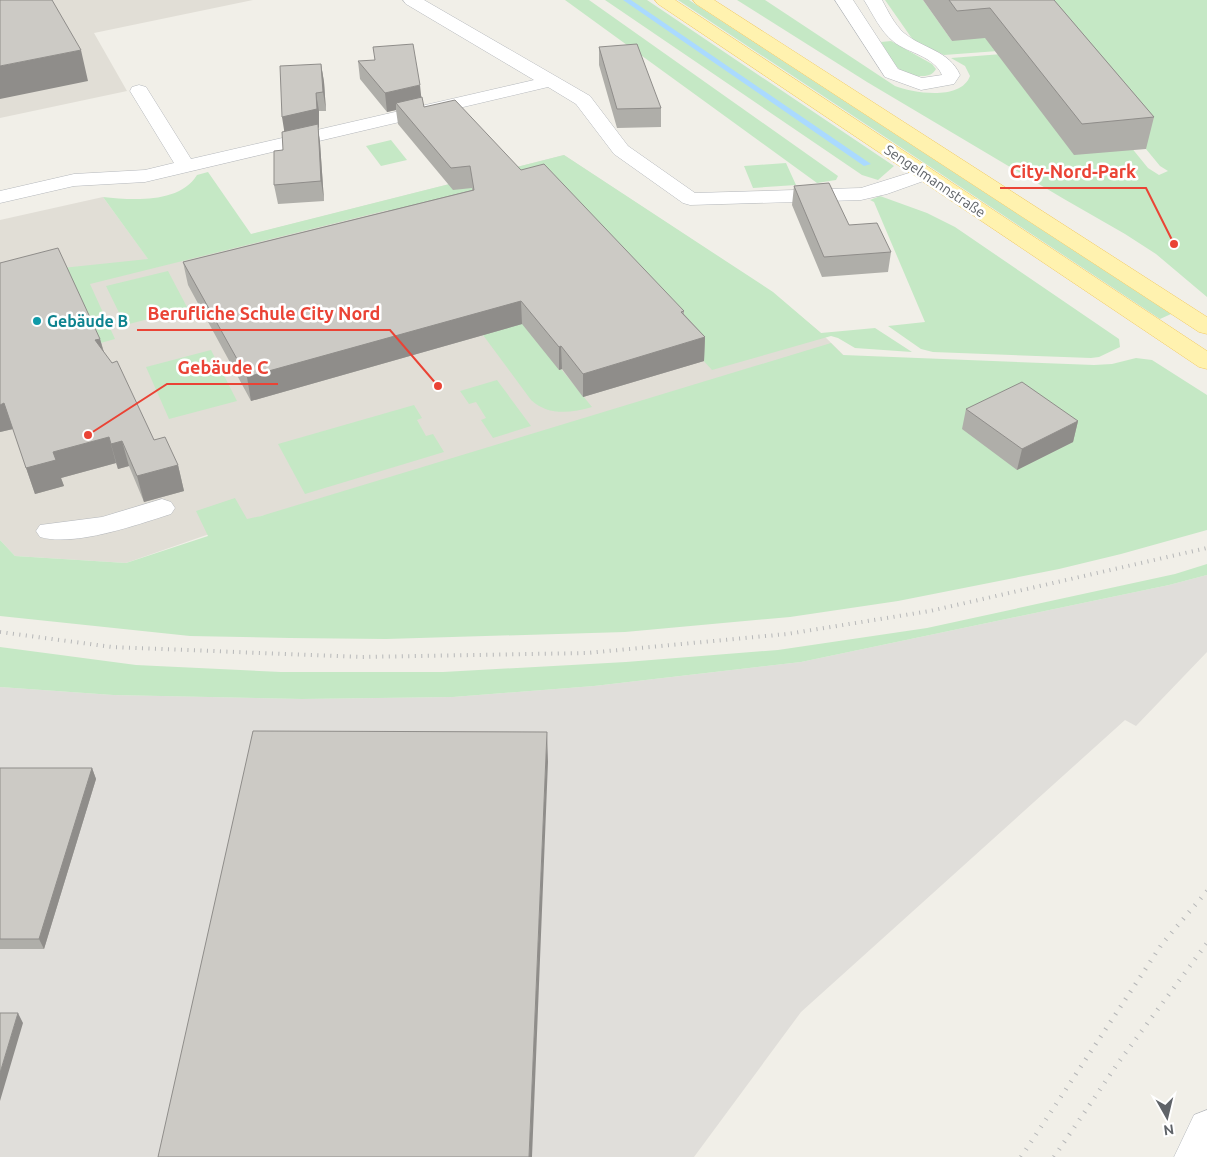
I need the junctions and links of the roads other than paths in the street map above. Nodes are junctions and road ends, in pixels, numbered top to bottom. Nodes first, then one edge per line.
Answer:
1 (412, 0) edge
2 (664, 0) edge
3 (702, 0) edge
4 (844, 0) edge
5 (873, 0) edge
6 (550, 81) junction
7 (139, 91) dead end
8 (186, 167) junction
9 (925, 174) junction
10 (0, 197) edge
11 (1207, 327) edge
12 (1207, 362) edge
13 (162, 508) dead end
14 (49, 531) dead end
15 (1207, 1128) edge
16 (1193, 1157) edge

1 - 6 street
2 - 9 main road, Sengelmannstraße
3 - 11 main road, Sengelmannstraße
4 - 5 street
6 - 8 street
6 - 9 street
7 - 8 street
8 - 10 street
9 - 12 main road, Sengelmannstraße
13 - 14 street
15 - 16 street

